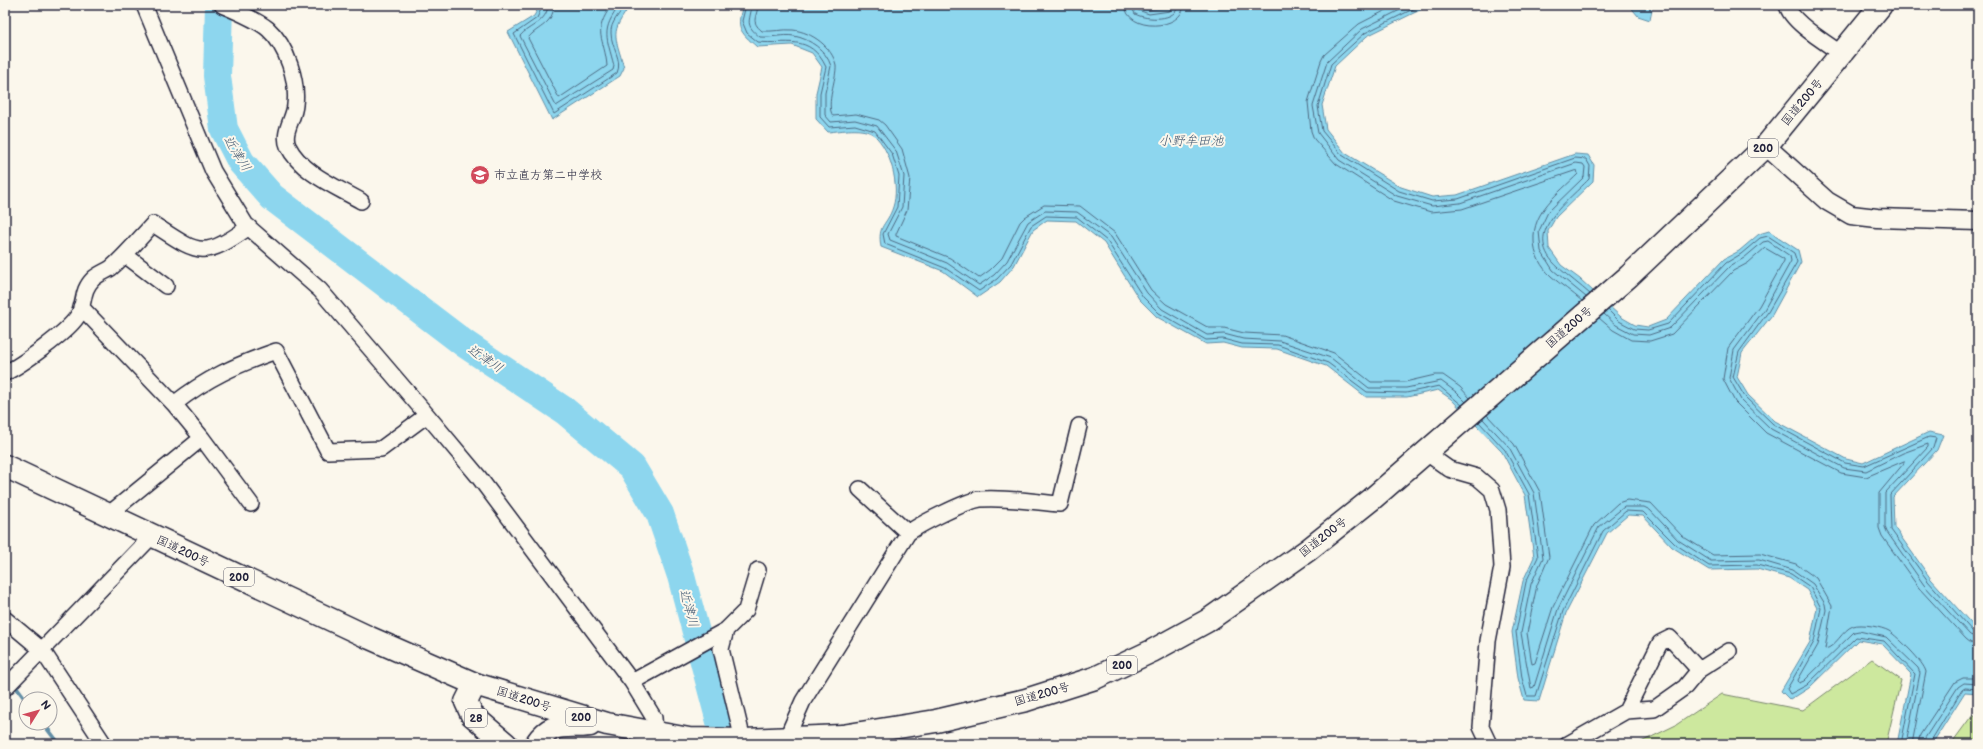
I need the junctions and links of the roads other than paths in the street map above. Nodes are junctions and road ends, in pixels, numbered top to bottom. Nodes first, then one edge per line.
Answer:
1 (144, 5) edge
2 (222, 5) edge
3 (1787, 5) edge
4 (1881, 5) edge
5 (1842, 54) junction
6 (1766, 146) junction
7 (361, 201) dead end
8 (1978, 221) edge
9 (249, 227) junction
10 (125, 255) junction
11 (166, 286) dead end
12 (81, 307) junction
13 (5, 373) edge
14 (174, 404) junction
15 (427, 415) junction
16 (1079, 426) dead end
17 (202, 438) junction
18 (1430, 447) junction
19 (5, 466) edge
20 (860, 489) dead end
21 (251, 504) dead end
22 (109, 514) junction
23 (908, 533) junction
24 (152, 536) junction
25 (758, 570) dead end
26 (5, 619) edge
27 (720, 634) junction
28 (42, 650) junction
29 (1728, 651) dead end
30 (1699, 670) junction
31 (632, 682) junction
32 (475, 684) junction
33 (5, 688) edge
34 (1626, 711) junction
35 (607, 724) junction
36 (673, 738) edge
37 (794, 738) junction
38 (744, 742) edge
39 (104, 744) edge
40 (506, 744) edge
41 (536, 744) edge
42 (1489, 744) edge
43 (1568, 744) edge

1 - 9 street
2 - 7 street
3 - 5 street
4 - 5 main road, 国道200号 / 200
5 - 6 main road, 国道200号 / 200
6 - 8 street
6 - 18 main road, 国道200号 / 200
9 - 10 street
9 - 15 street
10 - 11 street
10 - 12 street
12 - 13 street
12 - 14 street
14 - 15 street
14 - 17 street
15 - 31 street
16 - 23 street
17 - 21 street
17 - 22 street
18 - 37 main road, 国道200号 / 200
18 - 42 street
19 - 22 main road, 国道200号 / 200
20 - 23 street
22 - 24 main road, 国道200号 / 200
23 - 37 street
24 - 28 street
24 - 32 main road, 国道200号 / 200
25 - 27 street
26 - 28 street
27 - 31 street
27 - 38 street
28 - 33 street
28 - 39 street
29 - 30 street
30 - 34 street
30 - 34 street
31 - 36 street
32 - 35 main road, 国道200号 / 200
32 - 40 main road, 28
34 - 43 street
35 - 36 main road, 国道200号 / 200
35 - 41 main road
36 - 38 main road, 国道200号 / 200
37 - 38 main road, 国道200号 / 200

